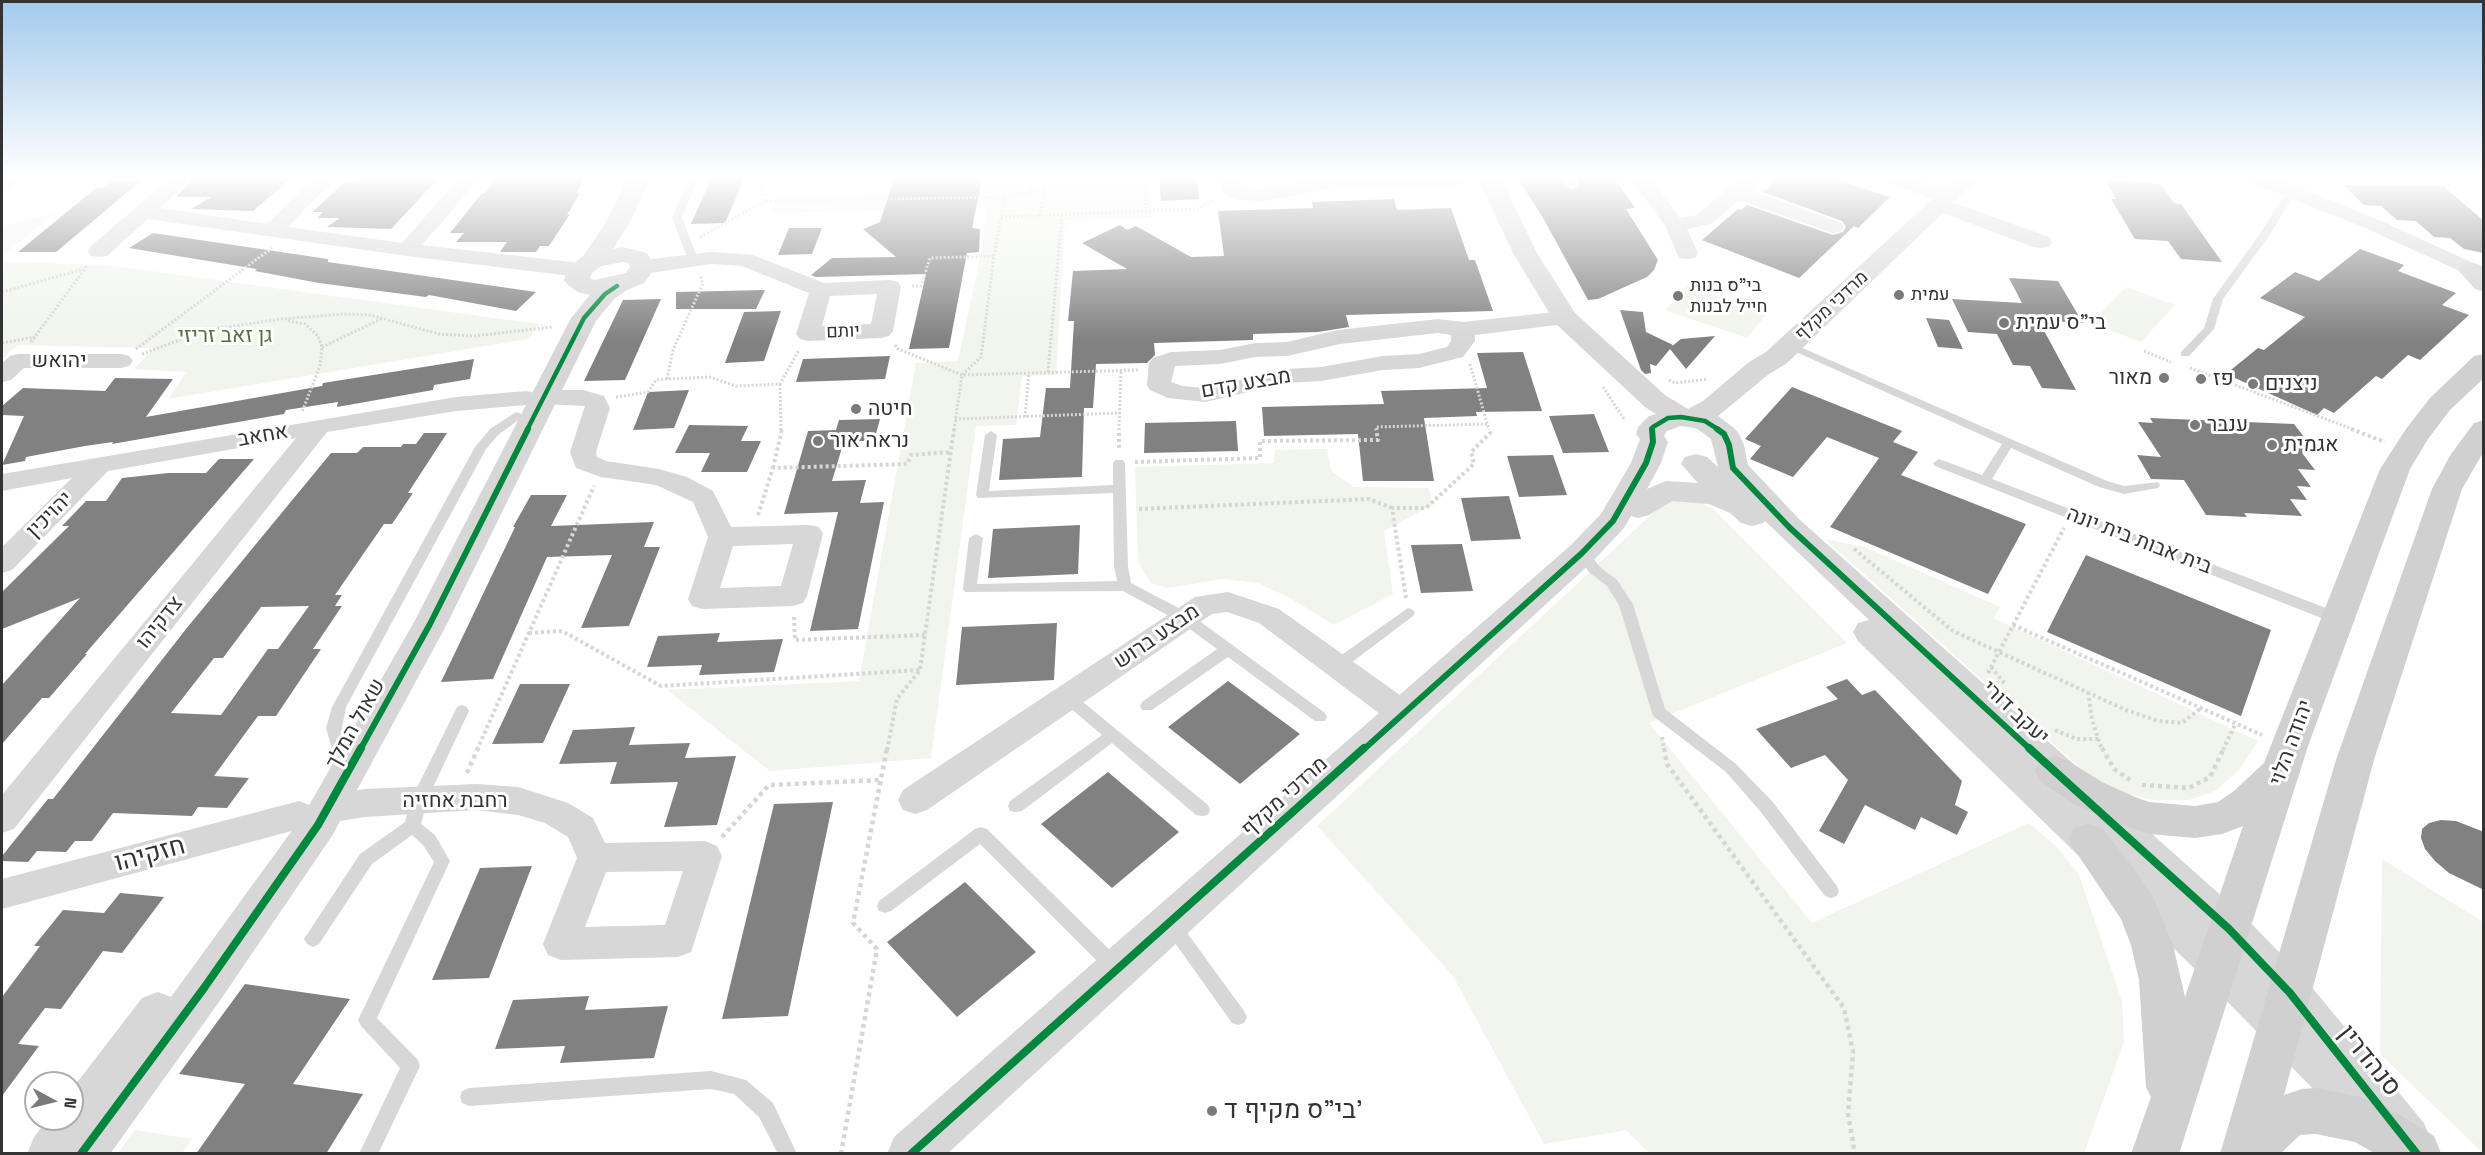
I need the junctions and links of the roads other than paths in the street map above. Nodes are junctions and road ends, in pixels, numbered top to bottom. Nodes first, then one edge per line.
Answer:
1 (119, 233) edge
2 (287, 233) edge
3 (422, 233) edge
4 (611, 233) edge
5 (632, 233) edge
6 (683, 233) edge
7 (1516, 233) edge
8 (1678, 233) edge
9 (1909, 233) edge
10 (2019, 233) edge
11 (2266, 233) edge
12 (2391, 233) edge
13 (2041, 242) dead end
14 (407, 250) junction
15 (99, 251) road end
16 (690, 251) junction
17 (1687, 253) dead end
18 (637, 261) junction
19 (585, 271) junction
20 (2480, 276) edge
21 (616, 286) junction
22 (821, 290) junction
23 (1565, 318) junction
24 (1463, 335) junction
25 (1598, 349) junction
26 (2185, 354) dead end
27 (1775, 357) junction
28 (121, 361) road end
29 (2484, 362) edge
30 (10, 368) edge
31 (529, 404) junction
32 (1687, 417) junction
33 (307, 428) junction
34 (2484, 429) edge
35 (991, 435) dead end
36 (1652, 438) junction
37 (1727, 442) junction
38 (2008, 443) junction
39 (1119, 463) road end
40 (1939, 463) dead end
41 (1692, 464) junction
42 (99, 466) junction
43 (1985, 481) junction
44 (2, 482) edge
45 (2154, 485) dead end
46 (1119, 489) junction
47 (1749, 513) junction
48 (1626, 515) junction
49 (722, 537) junction
50 (976, 538) dead end
51 (1582, 553) junction
52 (2, 563) edge
53 (1125, 586) junction
54 (1408, 613) road end
55 (1185, 618) junction
56 (2339, 619) junction
57 (1228, 649) junction
58 (1338, 665) junction
59 (1066, 697) junction
60 (1147, 706) dead end
61 (462, 711) dead end
62 (1403, 714) junction
63 (1320, 717) dead end
64 (1112, 735) junction
65 (2285, 759) junction
66 (2054, 771) junction
67 (915, 800) dead end
68 (1016, 806) dead end
69 (1202, 810) dead end
70 (313, 812) junction
71 (415, 813) junction
72 (2, 819) edge
73 (2088, 840) junction
74 (594, 858) junction
75 (1831, 891) dead end
76 (2, 894) edge
77 (885, 906) dead end
78 (1170, 922) junction
79 (313, 939) dead end
80 (2224, 946) junction
81 (1117, 969) junction
82 (2285, 1010) junction
83 (1238, 1017) dead end
84 (469, 1097) dead end
85 (2170, 1109) junction
86 (2417, 1153) edge
87 (51, 1154) edge
88 (81, 1154) edge
89 (368, 1154) edge
90 (788, 1154) edge
91 (911, 1154) edge
92 (2156, 1154) edge
93 (2244, 1154) edge

1 - 15 street
2 - 14 street
3 - 14 street
4 - 19 street, שאול המלך
5 - 18 street
6 - 16 lane
7 - 23 street
8 - 17 street
9 - 27 street, מרדכי מקלף
10 - 13 street
11 - 26 lane
12 - 20 street
14 - 19 street
16 - 18 street
16 - 22 street
18 - 19 street
18 - 21 street, שאול המלך
19 - 21 street
19 - 31 street, שאול המלך
21 - 31 street, שאול המלך
22 - 22 street, יותם
23 - 24 street, מבצע קדם
23 - 25 street
24 - 24 street, מבצע קדם
25 - 27 street
25 - 32 street
25 - 36 street
27 - 32 street, מרדכי מקלף
27 - 37 street, מרדכי מקלף
27 - 38 lane
28 - 30 street, יהואש
29 - 56 main road, יהודה הלוי
31 - 33 street, אחאב
31 - 49 street, אחאב
31 - 70 street, שאול המלך
31 - 70 street, שאול המלך
32 - 36 street, מרדכי מקלף
32 - 37 street
33 - 42 street, אחאב
33 - 72 street, צדקיהו
34 - 82 main road
35 - 46 lane
36 - 41 street, יעקב דורי
36 - 48 street, מרדכי מקלף
37 - 41 street, מרדכי מקלף
37 - 66 street, יעקב דורי
38 - 43 lane
38 - 45 lane
39 - 46 lane
40 - 43 lane, בית אבות בית יונה
41 - 47 street, יעקב דורי
41 - 48 street, מרדכי מקלף
42 - 44 street, אחאב
42 - 52 street, יהויכין
43 - 56 lane, בית אבות בית יונה
46 - 53 lane
47 - 48 street
47 - 73 street, יעקב דורי
48 - 51 street, מרדכי מקלף
49 - 49 street
50 - 53 lane
51 - 62 street, מרדכי מקלף
51 - 75 lane
53 - 55 lane
54 - 58 lane
55 - 57 lane
55 - 58 street, מבצע ברוש
55 - 59 street, מבצע ברוש
56 - 65 main road, יהודה הלוי
57 - 60 lane
57 - 63 lane
58 - 62 street, מבצע ברוש
59 - 64 lane
59 - 67 street, מבצע ברוש
61 - 71 lane
62 - 78 street, מרדכי מקלף
64 - 68 lane
64 - 69 lane
65 - 66 main road
65 - 80 main road, יהודה הלוי
66 - 80 street, יעקב דורי
70 - 71 street, רחבת אחזיה
70 - 76 street, חזקיהו
70 - 87 street, שאול המלך
70 - 88 street, שאול המלך
71 - 74 street, רחבת אחזיה
71 - 79 lane
71 - 89 lane
73 - 80 street, יעקב דורי
73 - 85 main road
74 - 74 street
77 - 81 lane
78 - 81 street, מרדכי מקלף
78 - 83 lane
80 - 82 street, יעקב דורי
80 - 85 main road, יהודה הלוי
81 - 91 street, מרדכי מקלף
82 - 86 street, סנהדרין
82 - 93 main road
84 - 90 lane
85 - 92 main road, יהודה הלוי
86 - 93 main road

